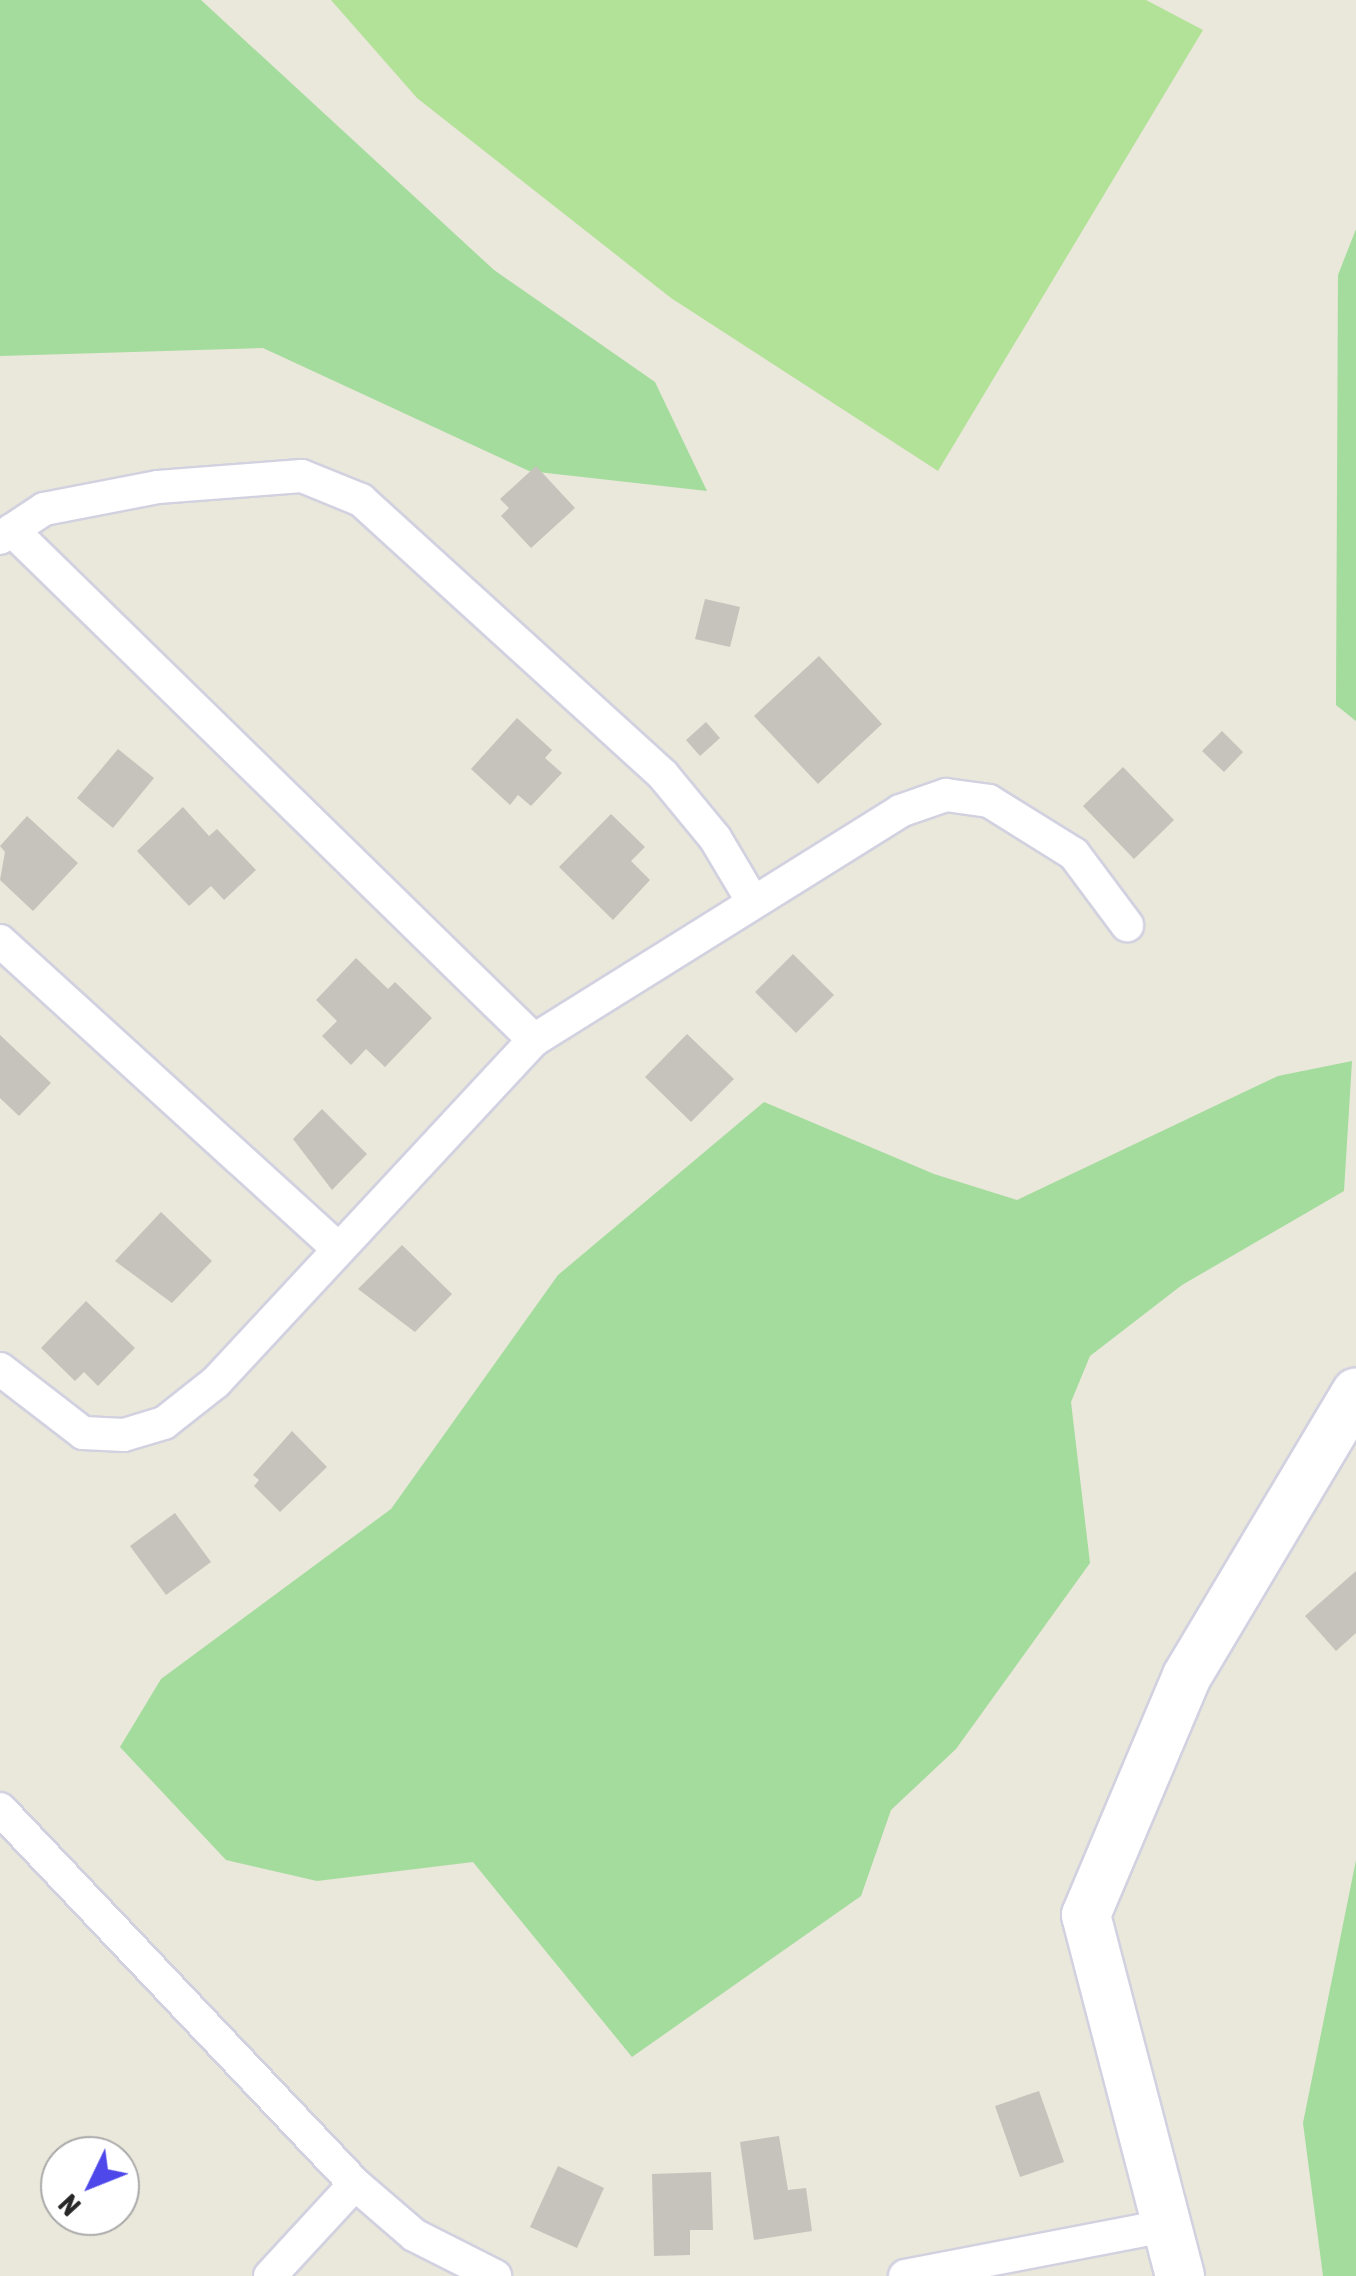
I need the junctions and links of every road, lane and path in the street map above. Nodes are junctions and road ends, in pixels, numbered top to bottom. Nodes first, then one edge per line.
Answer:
1 (6, 534) edge
2 (753, 902) junction
3 (1128, 925) dead end
4 (0, 940) edge
5 (534, 1040) junction
6 (337, 1248) junction
7 (0, 1369) edge
8 (1356, 1393) edge
9 (0, 1810) edge
10 (355, 2184) junction
11 (1170, 2225) junction
12 (270, 2276) edge
13 (495, 2276) edge
14 (907, 2276) edge
15 (1180, 2276) edge

1 - 2 street
1 - 5 street
2 - 3 street
2 - 5 street
4 - 6 street
5 - 6 street
6 - 7 street
8 - 11 street
9 - 10 street
10 - 12 street
10 - 13 street
11 - 14 street
11 - 15 street

